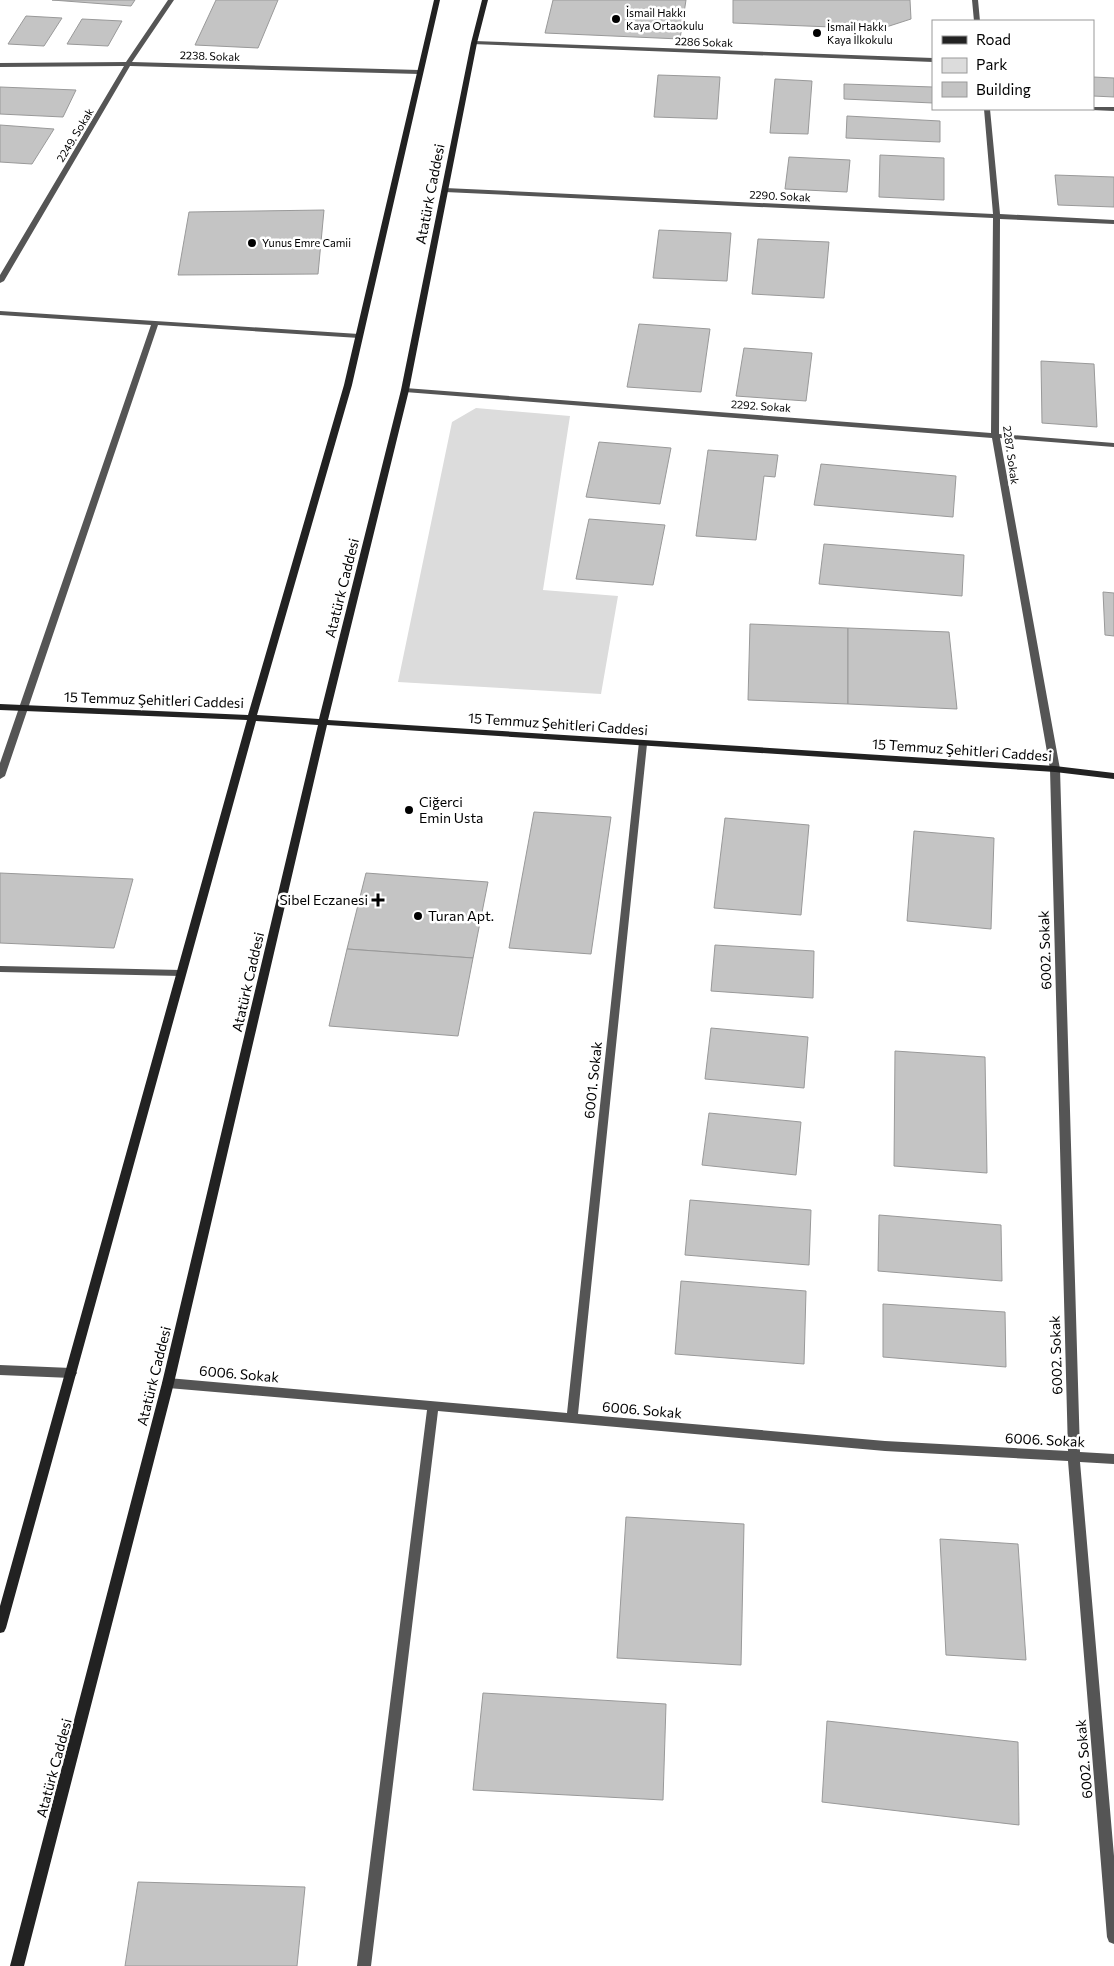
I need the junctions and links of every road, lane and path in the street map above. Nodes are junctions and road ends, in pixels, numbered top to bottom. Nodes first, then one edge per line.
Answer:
1 (171, 0) edge
2 (437, 0) edge
3 (485, 0) edge
4 (974, 0) edge
5 (977, 20) edge
6 (474, 43) junction
7 (932, 60) edge
8 (128, 64) junction
9 (0, 65) edge
10 (419, 72) junction
11 (1094, 109) edge
12 (1114, 109) edge
13 (987, 110) edge
14 (445, 190) junction
15 (997, 216) junction
16 (1114, 222) edge
17 (0, 281) edge
18 (0, 313) edge
19 (154, 324) junction
20 (359, 336) junction
21 (405, 390) junction
22 (995, 435) junction
23 (1114, 445) edge
24 (0, 707) edge
25 (25, 708) junction
26 (254, 718) junction
27 (323, 722) junction
28 (642, 744) junction
29 (1055, 769) junction
30 (0, 776) edge
31 (1114, 776) edge
32 (0, 969) edge
33 (181, 973) junction
34 (0, 1370) edge
35 (72, 1374) junction
36 (168, 1383) junction
37 (433, 1407) junction
38 (572, 1419) junction
39 (1074, 1457) junction
40 (1114, 1459) edge
41 (0, 1628) edge
42 (1114, 1938) edge
43 (17, 1966) edge
44 (364, 1966) edge

1 - 8 street, 2249. Sokak
2 - 10 main road
3 - 6 main road, Atatürk Caddesi
4 - 5 street
6 - 7 street, 2286 Sokak
6 - 14 main road, Atatürk Caddesi
8 - 9 street, 2238. Sokak
8 - 10 street, 2238. Sokak
8 - 17 street, 2249. Sokak
10 - 20 main road
11 - 12 street
13 - 15 street, 2287. Sokak
14 - 15 street, 2290. Sokak
14 - 21 main road, Atatürk Caddesi
15 - 16 street, 2290. Sokak
15 - 22 street, 2287. Sokak
18 - 19 street
19 - 20 street
19 - 25 street
20 - 26 main road
21 - 22 street, 2292. Sokak
21 - 27 main road, Atatürk Caddesi
22 - 23 street, 2292. Sokak
22 - 29 street, 2287. Sokak
24 - 25 main road, 15 Temmuz Şehitleri Caddesi
25 - 26 main road, 15 Temmuz Şehitleri Caddesi
25 - 30 street
26 - 27 main road, 15 Temmuz Şehitleri Caddesi
26 - 33 main road
27 - 28 main road, 15 Temmuz Şehitleri Caddesi
27 - 36 main road, Atatürk Caddesi
28 - 29 main road, 15 Temmuz Şehitleri Caddesi
28 - 38 street, 6001. Sokak
29 - 31 main road, 15 Temmuz Şehitleri Caddesi
29 - 39 street, 6002. Sokak
32 - 33 street
33 - 35 main road
34 - 35 street
35 - 41 main road
36 - 37 street, 6006. Sokak
36 - 43 main road, Atatürk Caddesi
37 - 38 street, 6006. Sokak
37 - 44 street
38 - 39 street, 6006. Sokak
39 - 40 street, 6006. Sokak
39 - 42 street, 6002. Sokak

